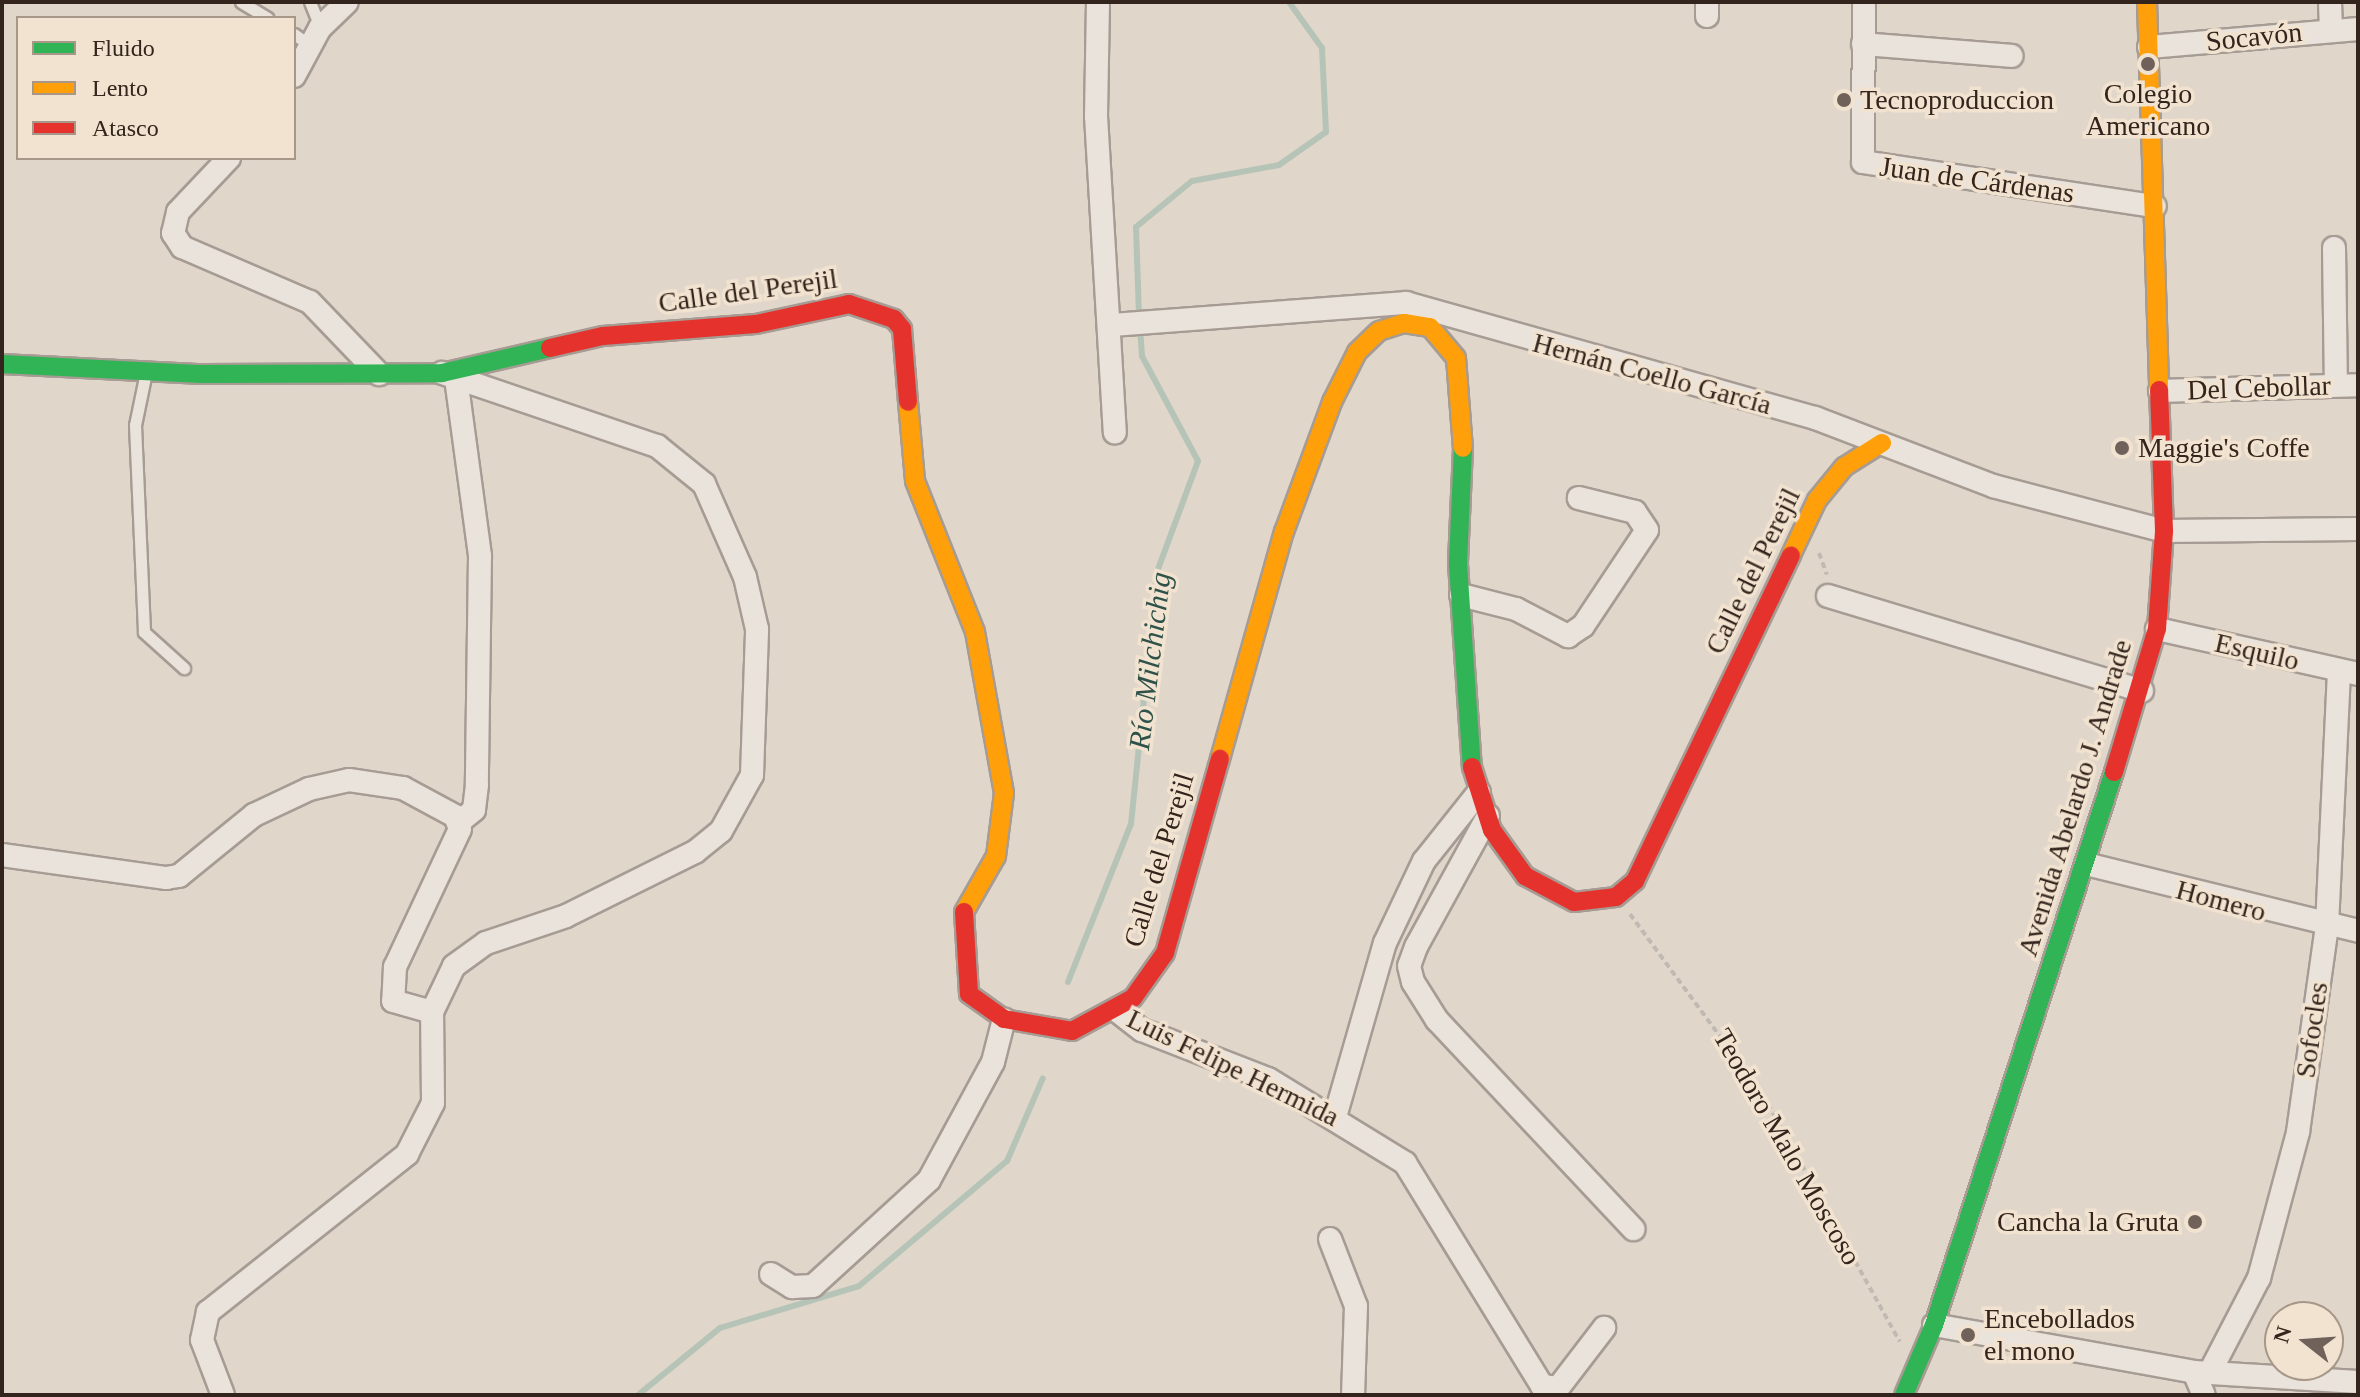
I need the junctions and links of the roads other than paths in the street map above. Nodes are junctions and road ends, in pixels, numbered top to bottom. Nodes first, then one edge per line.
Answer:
1 (241, 2) edge
2 (310, 2) edge
3 (347, 2) edge
4 (1098, 2) edge
5 (1864, 2) edge
6 (2147, 2) edge
7 (2330, 2) edge
8 (265, 16) edge
9 (2358, 29) edge
10 (2331, 30) junction
11 (308, 36) edge
12 (1863, 44) junction
13 (2149, 47) junction
14 (2012, 56) dead end
15 (296, 70) edge
16 (227, 160) edge
17 (2155, 206) junction
18 (2334, 248) dead end
19 (1434, 322) junction
20 (1120, 325) junction
21 (2, 364) edge
22 (146, 371) junction
23 (379, 374) junction
24 (449, 375) junction
25 (2347, 385) edge
26 (2160, 391) junction
27 (1115, 432) dead end
28 (1882, 443) junction
29 (1579, 498) dead end
30 (2358, 529) edge
31 (2164, 531) junction
32 (1461, 595) junction
33 (1828, 596) dead end
34 (2157, 629) junction
35 (184, 668) dead end
36 (2349, 673) edge
37 (2142, 691) junction
38 (1479, 792) junction
39 (1488, 816) junction
40 (459, 822) junction
41 (2, 855) edge
42 (2086, 864) junction
43 (2327, 926) junction
44 (2358, 931) edge
45 (1116, 1010) junction
46 (432, 1012) junction
47 (1004, 1019) junction
48 (1335, 1117) junction
49 (1633, 1229) dead end
50 (1330, 1239) dead end
51 (771, 1274) dead end
52 (1934, 1325) junction
53 (1604, 1328) dead end
54 (2202, 1372) junction
55 (2358, 1382) edge
56 (223, 1395) edge
57 (1353, 1395) edge
58 (1904, 1395) edge
59 (2204, 1395) edge

1 - 8 lane
2 - 11 lane
3 - 11 street
4 - 20 street
5 - 12 street, Juan de Cárdenas
6 - 13 street, Avenida Abelardo J. Andrade
7 - 10 street
9 - 10 street, Socavón
10 - 13 street, Socavón
11 - 15 street
12 - 14 street
12 - 17 street, Juan de Cárdenas
13 - 17 street, Avenida Abelardo J. Andrade
16 - 23 street
17 - 26 street, Avenida Abelardo J. Andrade
18 - 25 street
19 - 20 street, Hernán Coello García
19 - 28 street, Hernán Coello García
19 - 32 street
19 - 45 street, Calle del Perejil
20 - 27 street
21 - 22 street, Calle del Perejil
22 - 23 street, Calle del Perejil
22 - 35 lane
23 - 24 street, Calle del Perejil
24 - 40 street
24 - 46 street
24 - 47 street, Calle del Perejil
25 - 26 street, Del Cebollar
26 - 31 street, Avenida Abelardo J. Andrade
28 - 31 street, Hernán Coello García
28 - 39 street, Calle del Perejil
29 - 32 street
30 - 31 street, Hernán Coello García
31 - 34 street, Avenida Abelardo J. Andrade
32 - 38 street
33 - 37 street
34 - 36 street, Esquilo
34 - 37 street, Avenida Abelardo J. Andrade
36 - 43 street, Sofocles
37 - 42 street, Avenida Abelardo J. Andrade
38 - 39 street
38 - 48 street
39 - 49 street
40 - 41 street
40 - 46 street
42 - 43 street, Homero
42 - 52 street, Avenida Abelardo J. Andrade
43 - 44 street, Homero
43 - 54 street, Sofocles
45 - 47 street, Calle del Perejil
45 - 48 street, Luis Felipe Hermida
46 - 56 street
47 - 51 street
48 - 53 street, Luis Felipe Hermida
50 - 57 street
52 - 54 street
52 - 58 street, Avenida Abelardo J. Andrade
54 - 55 street
54 - 59 street

